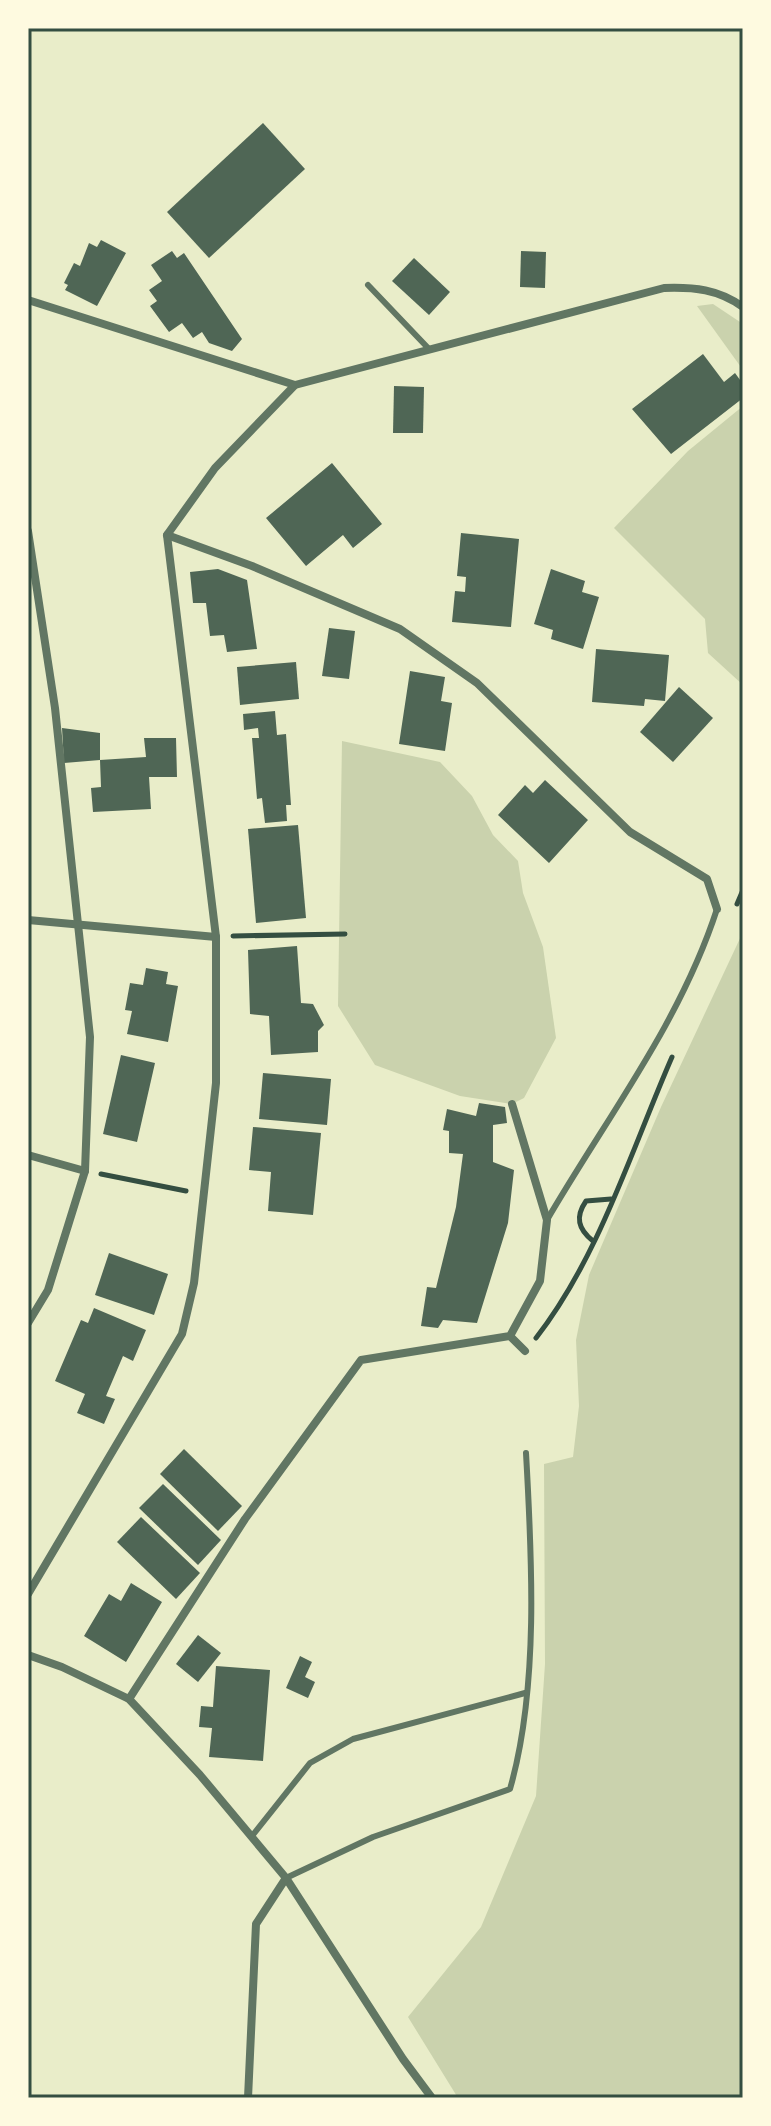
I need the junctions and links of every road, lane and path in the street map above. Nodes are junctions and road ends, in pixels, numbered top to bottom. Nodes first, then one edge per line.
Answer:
1 (368, 285) dead end
2 (28, 300) edge
3 (743, 307) edge
4 (429, 349) junction
5 (295, 385) junction
6 (28, 531) edge
7 (167, 535) junction
8 (743, 890) edge
9 (717, 909) joint
10 (733, 915) dead end
11 (28, 920) edge
12 (77, 923) junction
13 (345, 934) dead end
14 (216, 937) junction
15 (678, 1044) dead end
16 (512, 1104) dead end
17 (28, 1155) edge
18 (85, 1171) junction
19 (205, 1195) junction
20 (611, 1199) junction
21 (547, 1220) junction
22 (593, 1241) junction
23 (28, 1323) edge
24 (510, 1336) junction
25 (525, 1351) joint
26 (526, 1453) dead end
27 (28, 1594) edge
28 (28, 1655) edge
29 (525, 1693) junction
30 (129, 1699) junction
31 (252, 1836) junction
32 (286, 1878) junction
33 (248, 2098) edge
34 (432, 2098) edge

1 - 4 lane
2 - 5 street
3 - 4 street
4 - 5 street
5 - 7 street
6 - 12 street
7 - 9 street
7 - 14 street
8 - 10 path
9 - 21 lane
11 - 12 street
12 - 14 street
12 - 18 street
13 - 14 path
14 - 19 street
15 - 20 path
16 - 21 street
17 - 18 street
18 - 19 path
18 - 23 street
19 - 27 street
20 - 22 path
20 - 22 path
21 - 24 street
22 - 25 path
24 - 25 street
24 - 30 street
26 - 29 lane
28 - 30 street
29 - 31 lane
29 - 32 lane
30 - 31 street
31 - 32 street
32 - 33 street
32 - 34 street

